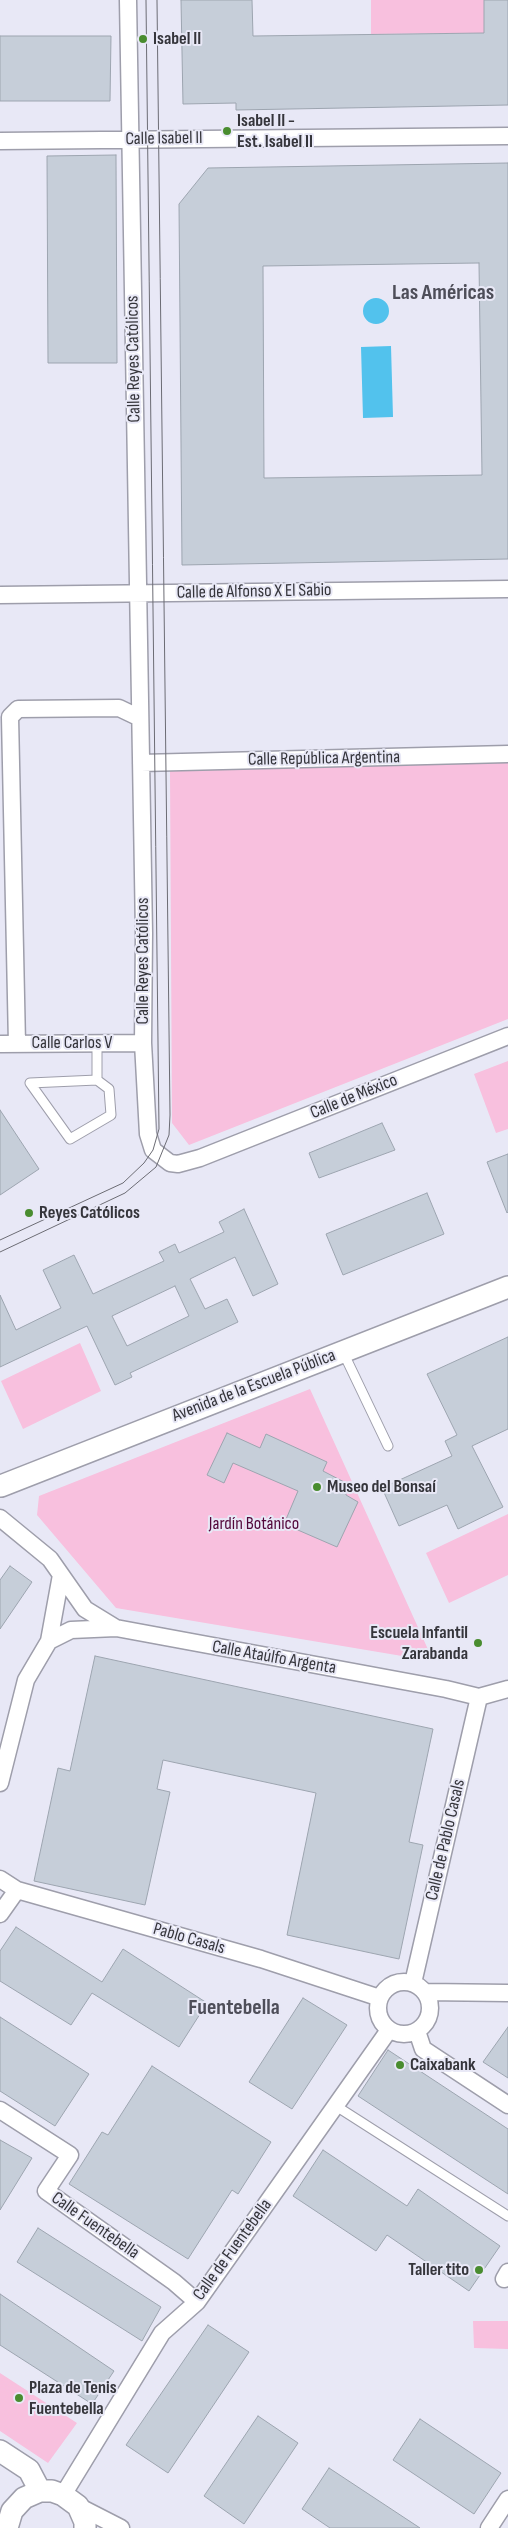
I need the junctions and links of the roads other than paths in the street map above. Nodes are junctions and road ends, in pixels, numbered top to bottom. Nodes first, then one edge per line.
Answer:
1 (128, 0) edge
2 (508, 136) edge
3 (130, 140) junction
4 (0, 141) edge
5 (508, 589) edge
6 (139, 593) junction
7 (0, 594) edge
8 (140, 718) junction
9 (508, 754) edge
10 (141, 764) junction
11 (508, 1036) edge
12 (97, 1043) junction
13 (143, 1043) junction
14 (0, 1044) edge
15 (17, 1044) junction
16 (97, 1080) junction
17 (200, 1158) joint
18 (508, 1287) edge
19 (343, 1352) junction
20 (388, 1446) dead end
21 (0, 1486) edge
22 (0, 1518) edge
23 (61, 1575) junction
24 (116, 1628) junction
25 (49, 1641) junction
26 (508, 1689) edge
27 (479, 1697) junction
28 (0, 1783) edge
29 (0, 1879) edge
30 (17, 1890) junction
31 (0, 1914) edge
32 (419, 1988) junction
33 (508, 1994) edge
34 (380, 1998) junction
35 (389, 2030) junction
36 (417, 2031) junction
37 (508, 2104) edge
38 (336, 2106) junction
39 (0, 2110) edge
40 (508, 2216) edge
41 (197, 2302) junction
42 (0, 2451) edge
43 (40, 2492) junction
44 (508, 2499) edge
45 (70, 2501) junction
46 (7, 2528) edge
47 (85, 2528) edge
48 (121, 2528) edge
49 (489, 2528) edge

1 - 3 street, Calle Reyes Católicos
2 - 3 street, Calle Isabel II
3 - 4 street, Calle Isabel II
3 - 6 street, Calle Reyes Católicos
5 - 6 street, Calle de Alfonso X El Sabio
6 - 7 street, Calle de Alfonso X El Sabio
6 - 8 street, Calle Reyes Católicos
8 - 10 street, Calle Reyes Católicos
8 - 15 street
9 - 10 street, Calle República Argentina
10 - 13 street, Calle Reyes Católicos
11 - 17 street, Calle de México
12 - 13 street, Calle Carlos V
12 - 15 street, Calle Carlos V
12 - 16 lane
13 - 17 street, Calle Reyes Católicos
14 - 15 street, Calle Carlos V
16 - 16 lane
18 - 19 street, Avenida de la Escuela Pública
19 - 20 lane
19 - 21 street, Avenida de la Escuela Pública
22 - 23 street, Calle Ataúlfo Argenta
23 - 24 street, Calle Ataúlfo Argenta
23 - 25 street
24 - 25 street
24 - 27 street, Calle Ataúlfo Argenta
25 - 28 street
26 - 27 street, Calle Ataúlfo Argenta
27 - 32 street, Calle de Pablo Casals
29 - 30 street, Pablo Casals
30 - 31 street
30 - 34 street, Pablo Casals
32 - 33 street
32 - 34 street
32 - 36 street
34 - 35 street
35 - 36 street
35 - 38 street, Calle de Fuentebella
36 - 37 street
38 - 40 lane
38 - 41 street, Calle de Fuentebella
39 - 41 street, Calle Fuentebella
41 - 45 street, Calle de Fuentebella
42 - 43 street
43 - 45 street
43 - 46 street
44 - 49 street
45 - 47 street
45 - 48 street

